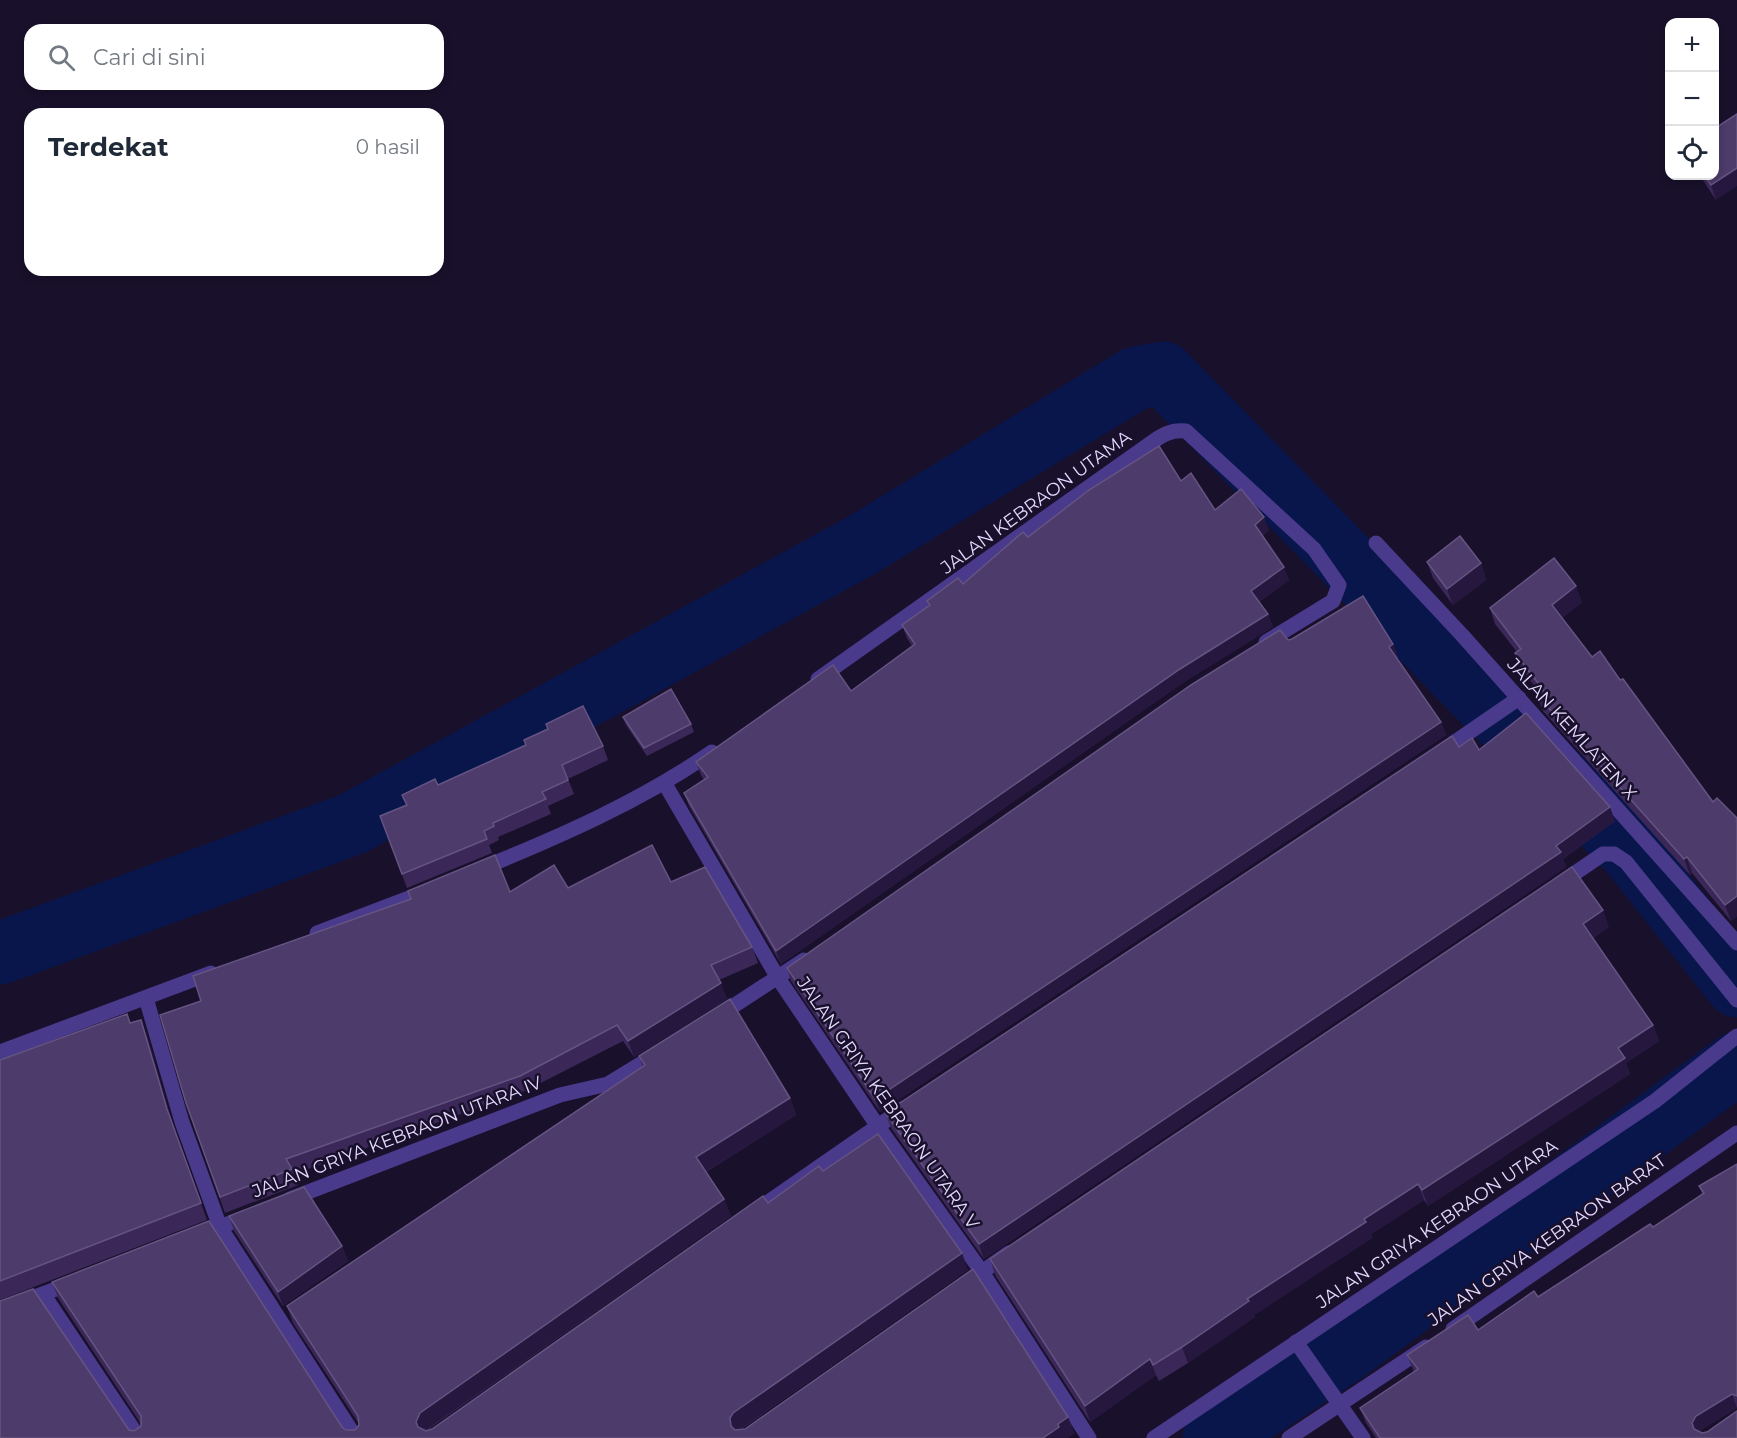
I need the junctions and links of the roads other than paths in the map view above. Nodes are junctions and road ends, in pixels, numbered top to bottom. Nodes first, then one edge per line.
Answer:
1 (1376, 543) dead end
2 (1250, 652) edge
3 (810, 685) edge
4 (1519, 699) junction
5 (723, 745) edge
6 (1430, 759) edge
7 (665, 784) junction
8 (465, 875) edge
9 (444, 884) edge
10 (1544, 894) edge
11 (301, 939) edge
12 (1737, 943) edge
13 (817, 951) edge
14 (223, 969) edge
15 (778, 978) junction
16 (146, 998) junction
17 (1737, 1000) edge
18 (708, 1022) edge
19 (1737, 1036) edge
20 (668, 1047) edge
21 (0, 1052) edge
22 (608, 1084) junction
23 (917, 1099) edge
24 (588, 1104) edge
25 (878, 1125) junction
26 (1737, 1133) edge
27 (742, 1220) edge
28 (220, 1227) junction
29 (176, 1244) edge
30 (1022, 1245) edge
31 (982, 1272) junction
32 (88, 1278) edge
33 (954, 1292) edge
34 (44, 1294) junction
35 (0, 1310) edge
36 (1299, 1348) junction
37 (1341, 1406) junction
38 (139, 1438) edge
39 (356, 1438) edge
40 (1089, 1438) edge
41 (1154, 1438) edge
42 (1289, 1438) edge
43 (1363, 1438) edge

1 - 4 street, JALAN KEMLATEN X
2 - 3 street, JALAN KEBRAON UTAMA
4 - 6 street
4 - 12 street, JALAN KEMLATEN X
5 - 7 street
7 - 8 street
7 - 15 street, JALAN GRIYA KEBRAON UTARA V
9 - 11 street
10 - 17 street
13 - 15 street
14 - 16 street
15 - 18 street
15 - 25 street, JALAN GRIYA KEBRAON UTARA V
16 - 21 street
16 - 28 street
19 - 36 street, JALAN GRIYA KEBRAON UTARA
20 - 22 street, JALAN GRIYA KEBRAON UTARA IV
22 - 24 street, JALAN GRIYA KEBRAON UTARA IV
22 - 28 street, JALAN GRIYA KEBRAON UTARA IV
23 - 25 street
25 - 27 street
25 - 31 street, JALAN GRIYA KEBRAON UTARA V
26 - 37 street, JALAN GRIYA KEBRAON BARAT
28 - 29 street, JALAN GRIYA KEBRAON UTARA IV
28 - 39 street
30 - 31 street
31 - 33 street
31 - 40 street, JALAN GRIYA KEBRAON UTARA V
32 - 34 street
34 - 35 street
34 - 38 street
36 - 37 street
36 - 41 street, JALAN GRIYA KEBRAON UTARA
37 - 42 street, JALAN GRIYA KEBRAON BARAT
37 - 43 street

